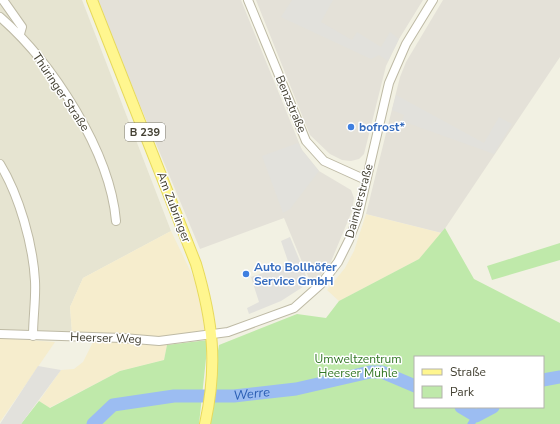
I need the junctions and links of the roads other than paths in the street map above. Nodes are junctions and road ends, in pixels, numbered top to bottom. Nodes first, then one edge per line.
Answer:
1 (3, 0) edge
2 (92, 0) edge
3 (248, 0) edge
4 (433, 0) edge
5 (0, 17) edge
6 (20, 34) junction
7 (0, 164) edge
8 (366, 180) junction
9 (116, 221) dead end
10 (0, 334) edge
11 (212, 335) junction
12 (33, 336) junction
13 (206, 420) edge

1 - 6 street, Thüringer Straße
2 - 11 main road, Am Zubringer / B 239
3 - 8 street, Benzstraße
4 - 8 street, Daimlerstraße
5 - 6 street, Thüringer Straße
6 - 9 street, Thüringer Straße
7 - 12 street
8 - 11 street, Daimlerstraße
10 - 12 street, Heerser Weg
11 - 12 street, Heerser Weg
11 - 13 main road, Am Zubringer / B 239

